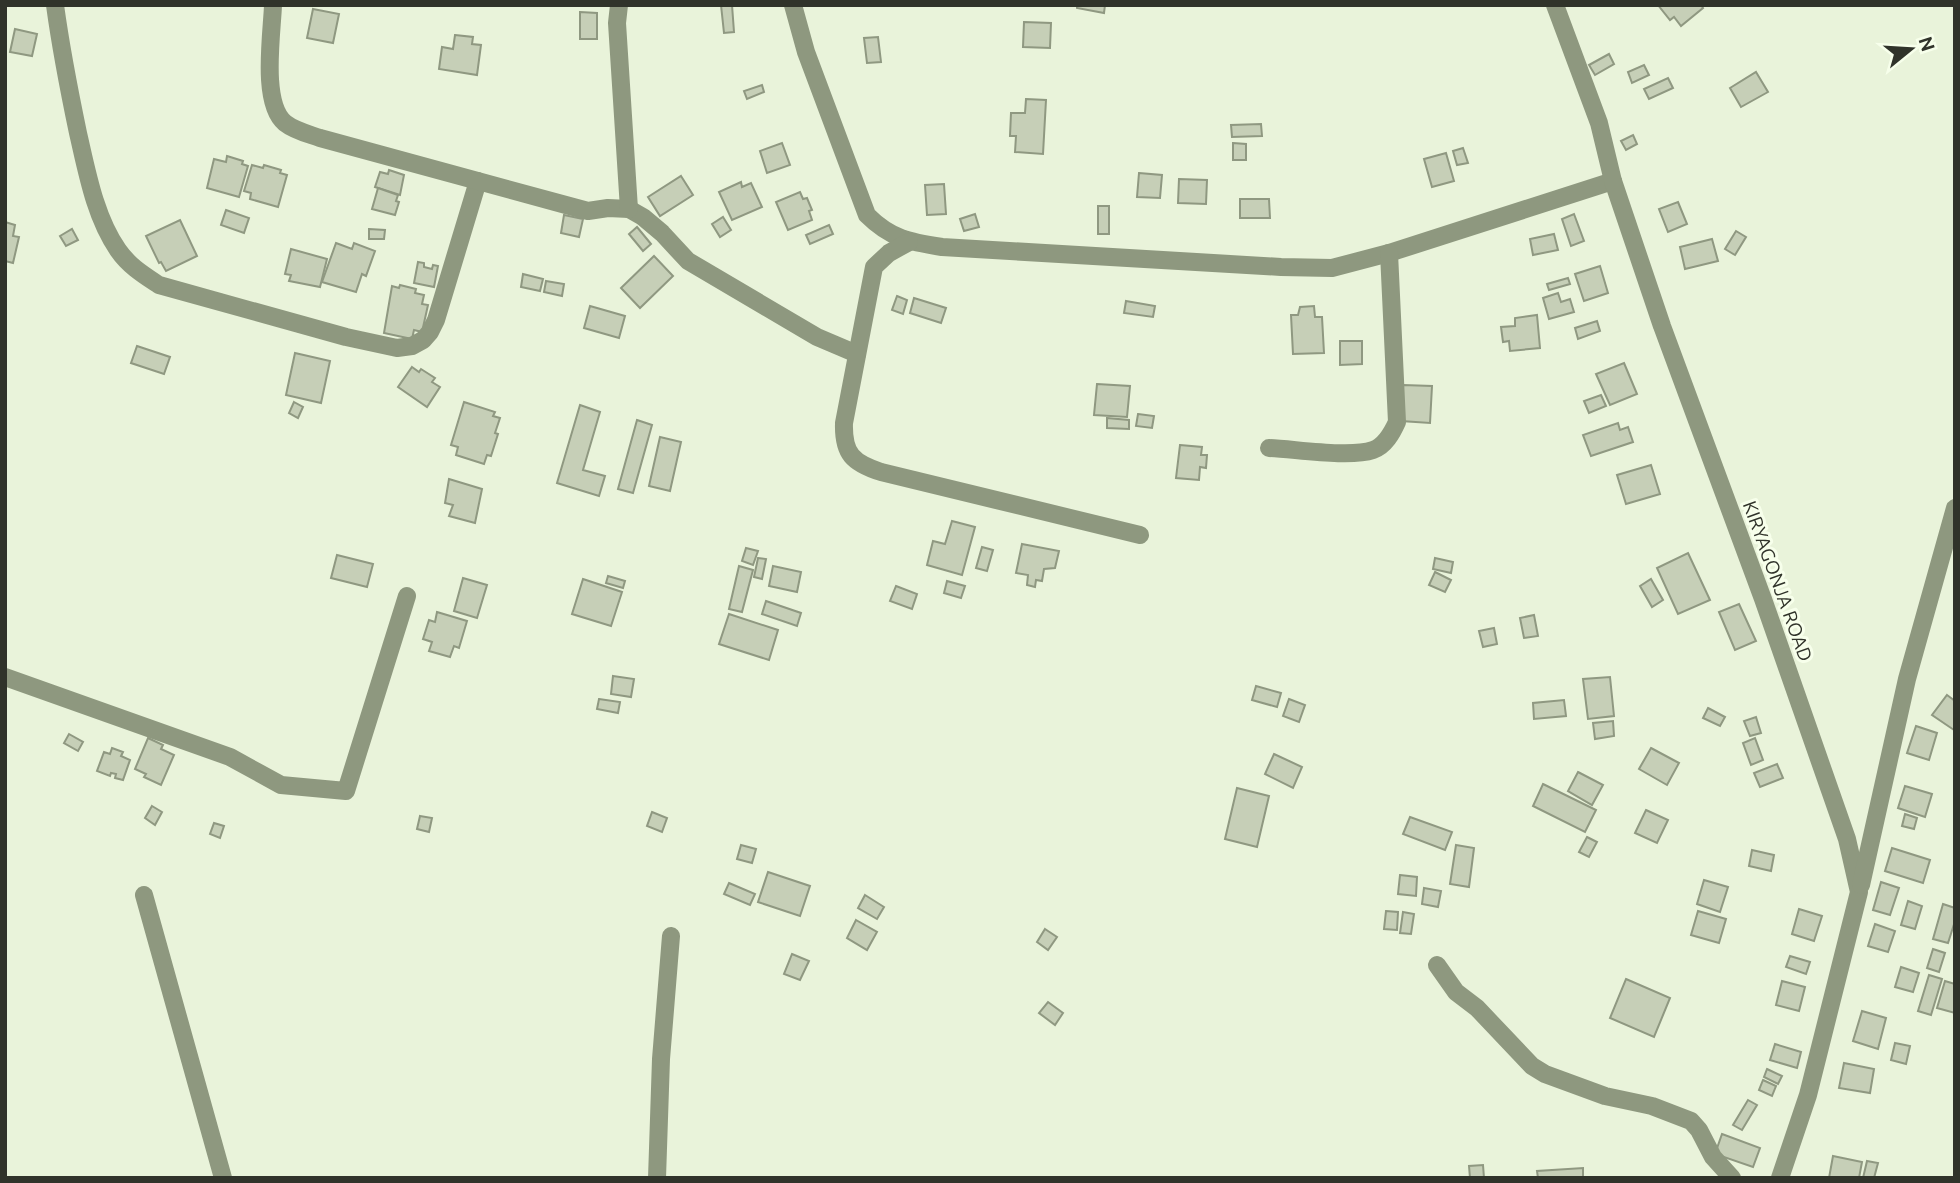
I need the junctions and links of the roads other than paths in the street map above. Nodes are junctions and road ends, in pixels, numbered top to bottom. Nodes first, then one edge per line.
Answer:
1 (55, 5) edge
2 (272, 5) edge
3 (619, 5) edge
4 (793, 5) edge
5 (1555, 5) edge
6 (478, 181) junction
7 (1614, 181) junction
8 (629, 209) junction
9 (909, 242) junction
10 (1389, 253) junction
11 (857, 354) junction
12 (1269, 448) dead end
13 (1955, 508) edge
14 (1140, 535) dead end
15 (407, 596) dead end
16 (5, 677) edge
17 (1859, 892) junction
18 (144, 895) dead end
19 (671, 936) dead end
20 (1437, 965) dead end
21 (223, 1178) edge
22 (657, 1178) edge
23 (1732, 1178) edge
24 (1780, 1178) edge

1 - 6 street
2 - 6 street
3 - 8 street
4 - 9 street
5 - 7 street, KIRYAGONJA ROAD
6 - 8 street
7 - 10 street
7 - 17 street, KIRYAGONJA ROAD
8 - 11 street
9 - 10 street
9 - 11 street
10 - 12 street
11 - 14 street
13 - 17 street
15 - 16 street
17 - 24 street, KIRYAGONJA ROAD
18 - 21 street
19 - 22 street
20 - 23 street

